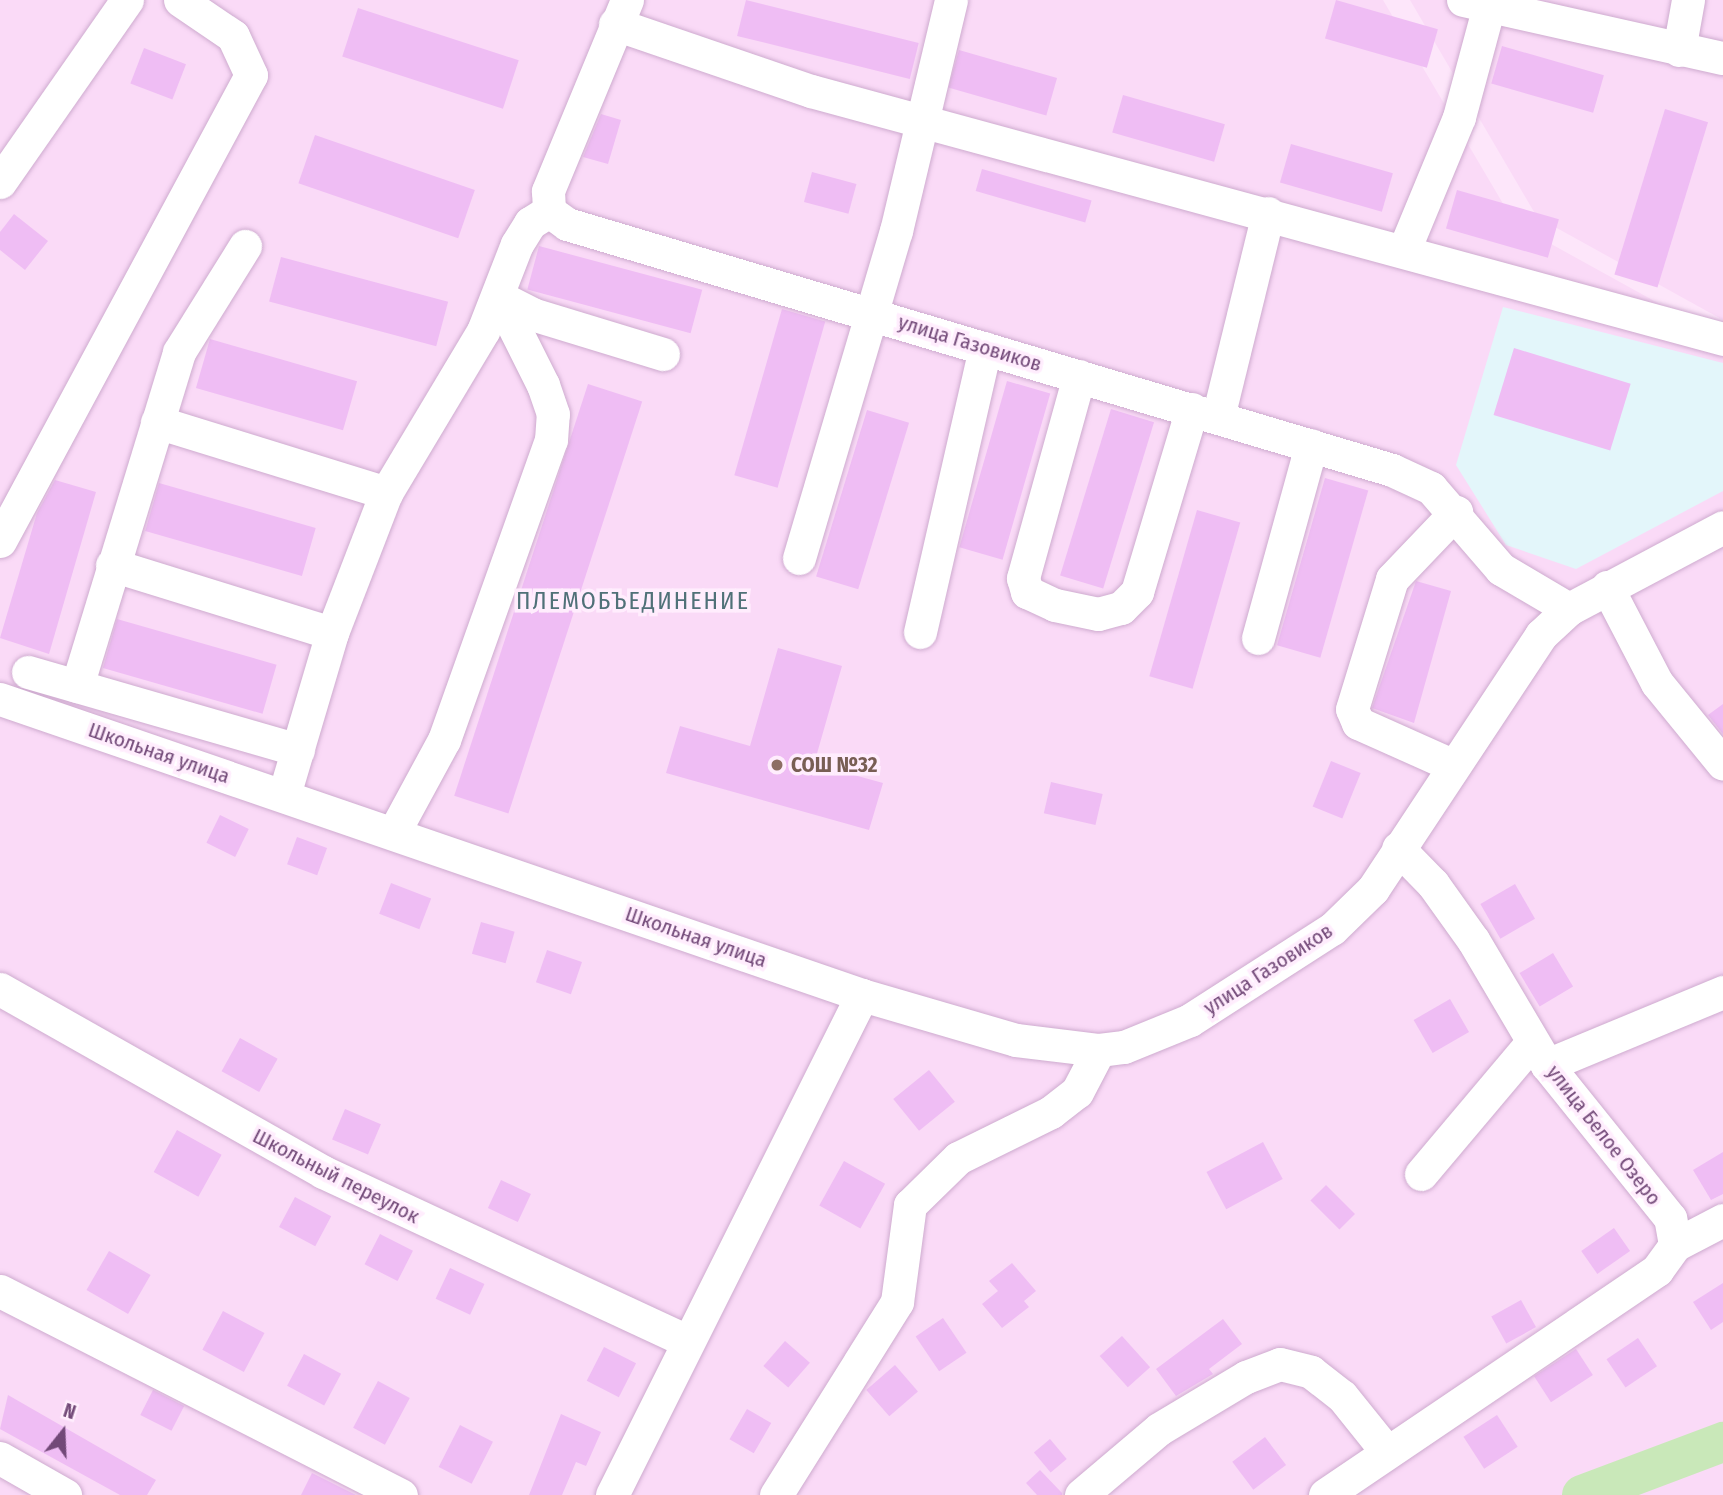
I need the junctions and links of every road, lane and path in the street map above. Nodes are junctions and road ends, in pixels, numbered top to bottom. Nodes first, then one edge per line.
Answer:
1 (127, 0) edge
2 (180, 0) edge
3 (951, 0) edge
4 (1688, 0) edge
5 (1497, 5) edge
6 (621, 12) edge
7 (1679, 50) junction
8 (1723, 58) edge
9 (921, 122) junction
10 (0, 182) edge
11 (549, 211) junction
12 (1268, 213) junction
13 (245, 246) dead end
14 (1404, 250) junction
15 (499, 297) junction
16 (871, 314) junction
17 (1723, 339) edge
18 (985, 348) junction
19 (663, 354) dead end
20 (1079, 376) junction
21 (1205, 413) junction
22 (157, 422) junction
23 (1311, 445) junction
24 (386, 493) junction
25 (1456, 512) junction
26 (1723, 527) edge
27 (0, 541) edge
28 (799, 558) dead end
29 (112, 565) junction
30 (1606, 587) junction
31 (1569, 609) junction
32 (920, 632) dead end
33 (332, 634) junction
34 (1258, 638) dead end
35 (28, 672) dead end
36 (78, 686) junction
37 (0, 699) edge
38 (298, 750) junction
39 (1723, 764) edge
40 (1452, 765) junction
41 (284, 795) junction
42 (394, 832) junction
43 (1398, 848) junction
44 (0, 989) edge
45 (1723, 992) edge
46 (862, 995) junction
47 (1099, 1050) junction
48 (1539, 1054) junction
49 (1421, 1174) dead end
50 (1723, 1220) edge
51 (1675, 1245) junction
52 (0, 1291) edge
53 (685, 1340) junction
54 (1387, 1452) junction
55 (0, 1458) edge
56 (65, 1495) edge
57 (401, 1495) edge
58 (611, 1495) edge
59 (776, 1495) edge
60 (1081, 1495) edge
61 (1325, 1495) edge

1 - 10 street
2 - 27 street
3 - 9 street
4 - 7 street
5 - 7 street
5 - 14 street
6 - 9 street
6 - 11 street
7 - 8 street
9 - 12 street
9 - 16 street
11 - 15 street
11 - 16 street, улица Газовиков
12 - 14 street
12 - 21 street
13 - 22 street
14 - 17 street
15 - 19 street
15 - 24 street
15 - 42 street
16 - 18 street, улица Газовиков
16 - 28 street
18 - 20 street, улица Газовиков
18 - 32 street
20 - 21 street, улица Газовиков
20 - 21 street
21 - 23 street, улица Газовиков
22 - 24 street
22 - 29 street
23 - 25 street, улица Газовиков
23 - 34 street
24 - 33 street
25 - 31 street, улица Газовиков
25 - 40 street
26 - 30 street, улица Газовиков
29 - 33 street
29 - 36 street
30 - 31 street, улица Газовиков
30 - 39 street
31 - 40 street, улица Газовиков
33 - 38 street
35 - 36 street
36 - 38 street
37 - 41 street, Школьная улица
38 - 41 street
40 - 43 street, улица Газовиков
41 - 42 street, Школьная улица
42 - 46 street, Школьная улица
43 - 47 street, улица Газовиков
43 - 48 street, улица Белое Озеро
44 - 53 street, Школьный переулок
45 - 48 street
46 - 47 street, улица Газовиков
46 - 53 street
47 - 59 street
48 - 49 street
48 - 51 street, улица Белое Озеро
50 - 51 street
51 - 54 street
52 - 57 street
53 - 58 street
54 - 60 street
54 - 61 street
55 - 56 street

